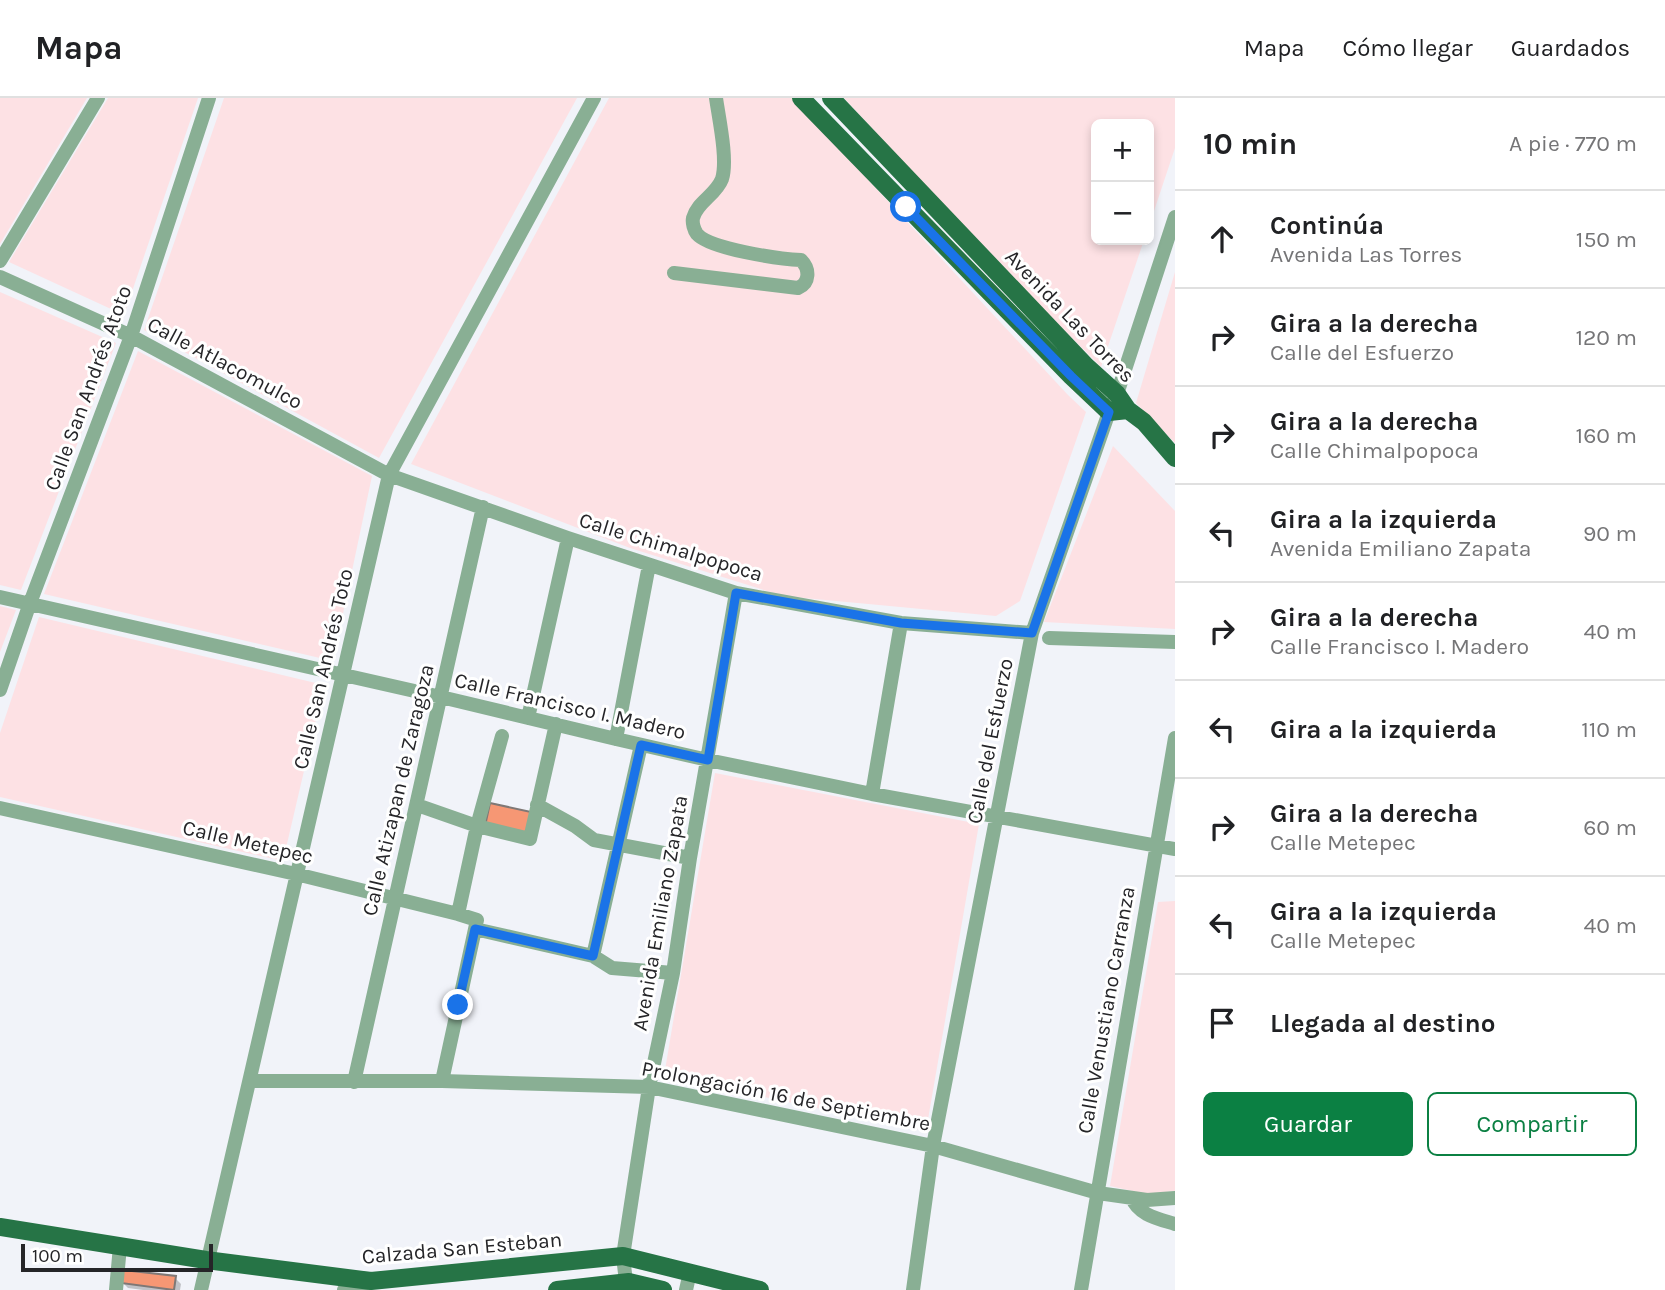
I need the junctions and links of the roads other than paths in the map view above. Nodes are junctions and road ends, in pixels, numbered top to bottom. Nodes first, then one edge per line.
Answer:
1 (98, 98) edge
2 (209, 98) edge
3 (594, 98) edge
4 (716, 98) edge
5 (800, 98) edge
6 (831, 98) edge
7 (877, 148) junction
8 (862, 161) junction
9 (935, 209) junction
10 (1175, 217) edge
11 (920, 222) junction
12 (979, 255) junction
13 (0, 261) edge
14 (965, 268) junction
15 (674, 273) dead end
16 (0, 277) edge
17 (131, 336) junction
18 (1117, 394) junction
19 (1128, 410) junction
20 (1109, 412) junction
21 (1175, 458) edge
22 (389, 475) junction
23 (483, 507) junction
24 (568, 538) junction
25 (649, 565) junction
26 (736, 593) junction
27 (0, 597) edge
28 (30, 603) junction
29 (901, 623) junction
30 (1032, 633) junction
31 (1049, 638) dead end
32 (1175, 642) edge
33 (343, 675) junction
34 (0, 690) edge
35 (441, 697) junction
36 (528, 718) junction
37 (556, 724) junction
38 (502, 736) dead end
39 (1175, 738) edge
40 (616, 740) junction
41 (641, 745) junction
42 (708, 760) junction
43 (872, 794) junction
44 (416, 805) junction
45 (537, 805) junction
46 (0, 808) edge
47 (997, 817) junction
48 (477, 826) junction
49 (618, 844) junction
50 (1157, 846) junction
51 (1175, 849) edge
52 (690, 858) junction
53 (296, 874) junction
54 (394, 899) junction
55 (458, 914) junction
56 (475, 929) junction
57 (593, 956) junction
58 (673, 973) junction
59 (250, 1081) junction
60 (442, 1081) junction
61 (354, 1082) junction
62 (649, 1087) junction
63 (933, 1146) junction
64 (1098, 1193) junction
65 (1132, 1198) junction
66 (1175, 1198) edge
67 (1175, 1224) edge
68 (0, 1227) edge
69 (120, 1246) junction
70 (623, 1256) junction
71 (206, 1260) junction
72 (581, 1261) junction
73 (690, 1272) junction
74 (313, 1274) junction
75 (371, 1281) junction
76 (626, 1282) junction
77 (584, 1287) junction
78 (606, 1287) edge
79 (116, 1290) edge
80 (201, 1290) edge
81 (322, 1290) edge
82 (344, 1290) edge
83 (557, 1290) edge
84 (663, 1290) edge
85 (686, 1290) edge
86 (760, 1290) edge
87 (912, 1290) edge
88 (1081, 1290) edge

1 - 13 street
2 - 17 street, Calle San Andrés Atoto
3 - 22 street, Calle San Andrés Toto
4 - 15 street
5 - 8 main road, Avenida Las Torres
6 - 7 main road, Avenida Las Torres
7 - 8 street
7 - 9 main road, Avenida Las Torres
8 - 11 main road, Avenida Las Torres
9 - 11 street
9 - 12 main road, Avenida Las Torres
10 - 18 street, Calle del Esfuerzo
11 - 14 main road, Avenida Las Torres
12 - 14 street, Avenida Las Torres
12 - 18 main road, Avenida Las Torres
14 - 20 main road, Avenida Las Torres
16 - 17 street, Calle Atlacomulco
17 - 22 street, Calle Atlacomulco
17 - 28 street, Calle San Andrés Atoto
18 - 19 main road, Avenida Las Torres
18 - 20 street, Calle del Esfuerzo
19 - 20 main road
19 - 21 main road
20 - 30 street, Calle del Esfuerzo
22 - 23 street, Calle Chimalpopoca
22 - 33 street, Calle San Andrés Toto
23 - 24 street, Calle Chimalpopoca
23 - 35 street, Calle Atizapan de Zaragoza
24 - 25 street, Calle Chimalpopoca
24 - 36 street
25 - 26 street, Calle Chimalpopoca
25 - 40 street
26 - 29 street, Calle Chimalpopoca
26 - 42 street, Avenida Emiliano Zapata
27 - 28 street, Calle Francisco I. Madero
28 - 33 street, Calle Francisco I. Madero
28 - 34 street, Calle San Andrés Atoto
29 - 30 street, Calle Chimalpopoca
29 - 43 street
30 - 47 street, Calle del Esfuerzo
31 - 32 street
33 - 35 street, Calle Francisco I. Madero
33 - 53 street, Calle San Andrés Toto
35 - 36 street, Calle Francisco I. Madero
35 - 44 street, Calle Atizapan de Zaragoza
36 - 37 street, Calle Francisco I. Madero
37 - 40 street, Calle Francisco I. Madero
37 - 45 street
38 - 48 street
39 - 50 street, Calle Venustiano Carranza
40 - 41 street, Calle Francisco I. Madero
41 - 42 street, Calle Francisco I. Madero
41 - 49 street
42 - 43 street, Calle Francisco I. Madero
42 - 52 street, Avenida Emiliano Zapata
43 - 47 street, Calle Francisco I. Madero
44 - 48 street
44 - 54 street, Calle Atizapan de Zaragoza
45 - 48 street
45 - 49 street
46 - 53 street, Calle Metepec
47 - 50 street, Calle Francisco I. Madero
47 - 63 street, Calle del Esfuerzo
48 - 55 street
49 - 52 street
49 - 57 street
50 - 51 street, Calle Francisco I. Madero
50 - 64 street, Calle Venustiano Carranza
52 - 58 street, Avenida Emiliano Zapata
53 - 54 street, Calle Metepec
53 - 59 street, Calle San Andrés Toto
54 - 55 street, Calle Metepec
54 - 61 street, Calle Atizapan de Zaragoza
55 - 56 street, Calle Metepec
56 - 57 street, Calle Metepec
56 - 60 street
57 - 58 street, Calle Metepec
58 - 62 street, Avenida Emiliano Zapata
59 - 61 street, Prolongación 16 de Septiembre
59 - 71 street, Calle San Andrés Toto
60 - 61 street, Prolongación 16 de Septiembre
60 - 62 street, Prolongación 16 de Septiembre
62 - 63 street, Prolongación 16 de Septiembre
62 - 70 street, Avenida Emiliano Zapata
63 - 64 street, Prolongación 16 de Septiembre
63 - 87 street, Calle del Esfuerzo
64 - 65 street, Prolongación 16 de Septiembre
64 - 88 street, Calle Venustiano Carranza
65 - 66 street, Prolongación 16 de Septiembre
65 - 67 street
68 - 69 main road, Calzada San Esteban
69 - 71 main road, Calzada San Esteban
69 - 79 street
70 - 72 main road, Calzada San Esteban
70 - 73 main road, Calzada San Esteban
70 - 76 street, Avenida Emiliano Zapata
71 - 74 main road, Calzada San Esteban
71 - 80 street, Calle San Andrés Toto
72 - 75 main road, Calzada San Esteban
72 - 77 main road
73 - 85 street
73 - 86 main road, Calzada San Esteban
74 - 75 main road, Calzada San Esteban
74 - 81 main road
75 - 82 street
76 - 78 main road
76 - 84 main road
77 - 78 main road
77 - 83 main road

